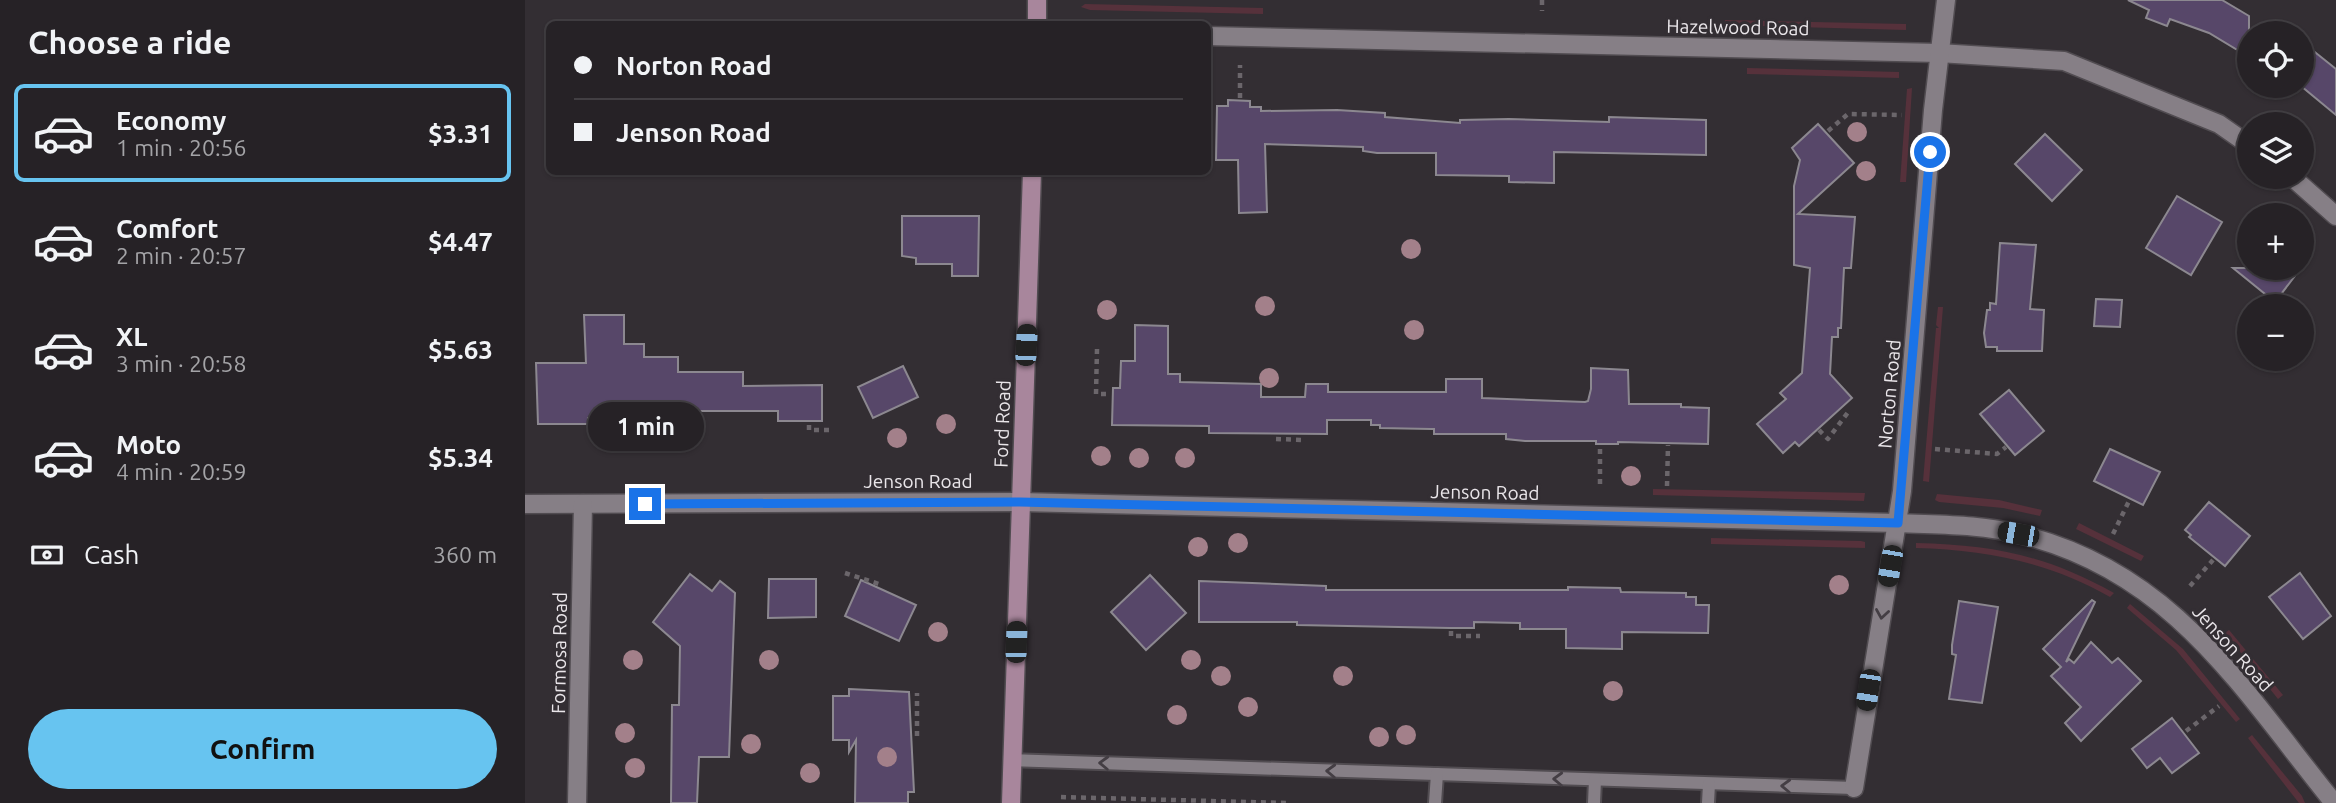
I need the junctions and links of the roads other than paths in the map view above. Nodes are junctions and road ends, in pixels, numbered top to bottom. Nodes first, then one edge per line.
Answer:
1 (1037, 0) edge
2 (1946, 0) edge
3 (1037, 21) edge
4 (1211, 36) edge
5 (1939, 53) junction
6 (2237, 137) edge
7 (1032, 175) edge
8 (2306, 189) edge
9 (2336, 216) edge
10 (1020, 502) junction
11 (525, 504) edge
12 (583, 504) junction
13 (1898, 523) junction
14 (1012, 760) junction
15 (1437, 774) junction
16 (1595, 780) junction
17 (1709, 784) junction
18 (1854, 788) joint
19 (577, 803) edge
20 (1011, 803) edge
21 (1435, 803) edge
22 (1594, 803) edge
23 (1708, 803) edge
24 (2334, 803) edge

1 - 3 street
2 - 5 street, Norton Road
4 - 5 street, Hazelwood Road
5 - 6 street, Hazelwood Road
5 - 13 street, Norton Road
7 - 10 street, Ford Road
8 - 9 street
10 - 12 street, Jenson Road
10 - 13 street, Jenson Road
10 - 14 street, Ford Road
11 - 12 street, Jenson Road
12 - 19 street, Formosa Road
13 -> 18 street, Norton Road
13 - 24 street, Jenson Road
15 -> 14 lane
14 - 20 street, Ford Road
16 -> 15 lane
15 - 21 lane
16 - 17 lane
16 - 22 lane
18 -> 17 lane
17 - 23 lane

